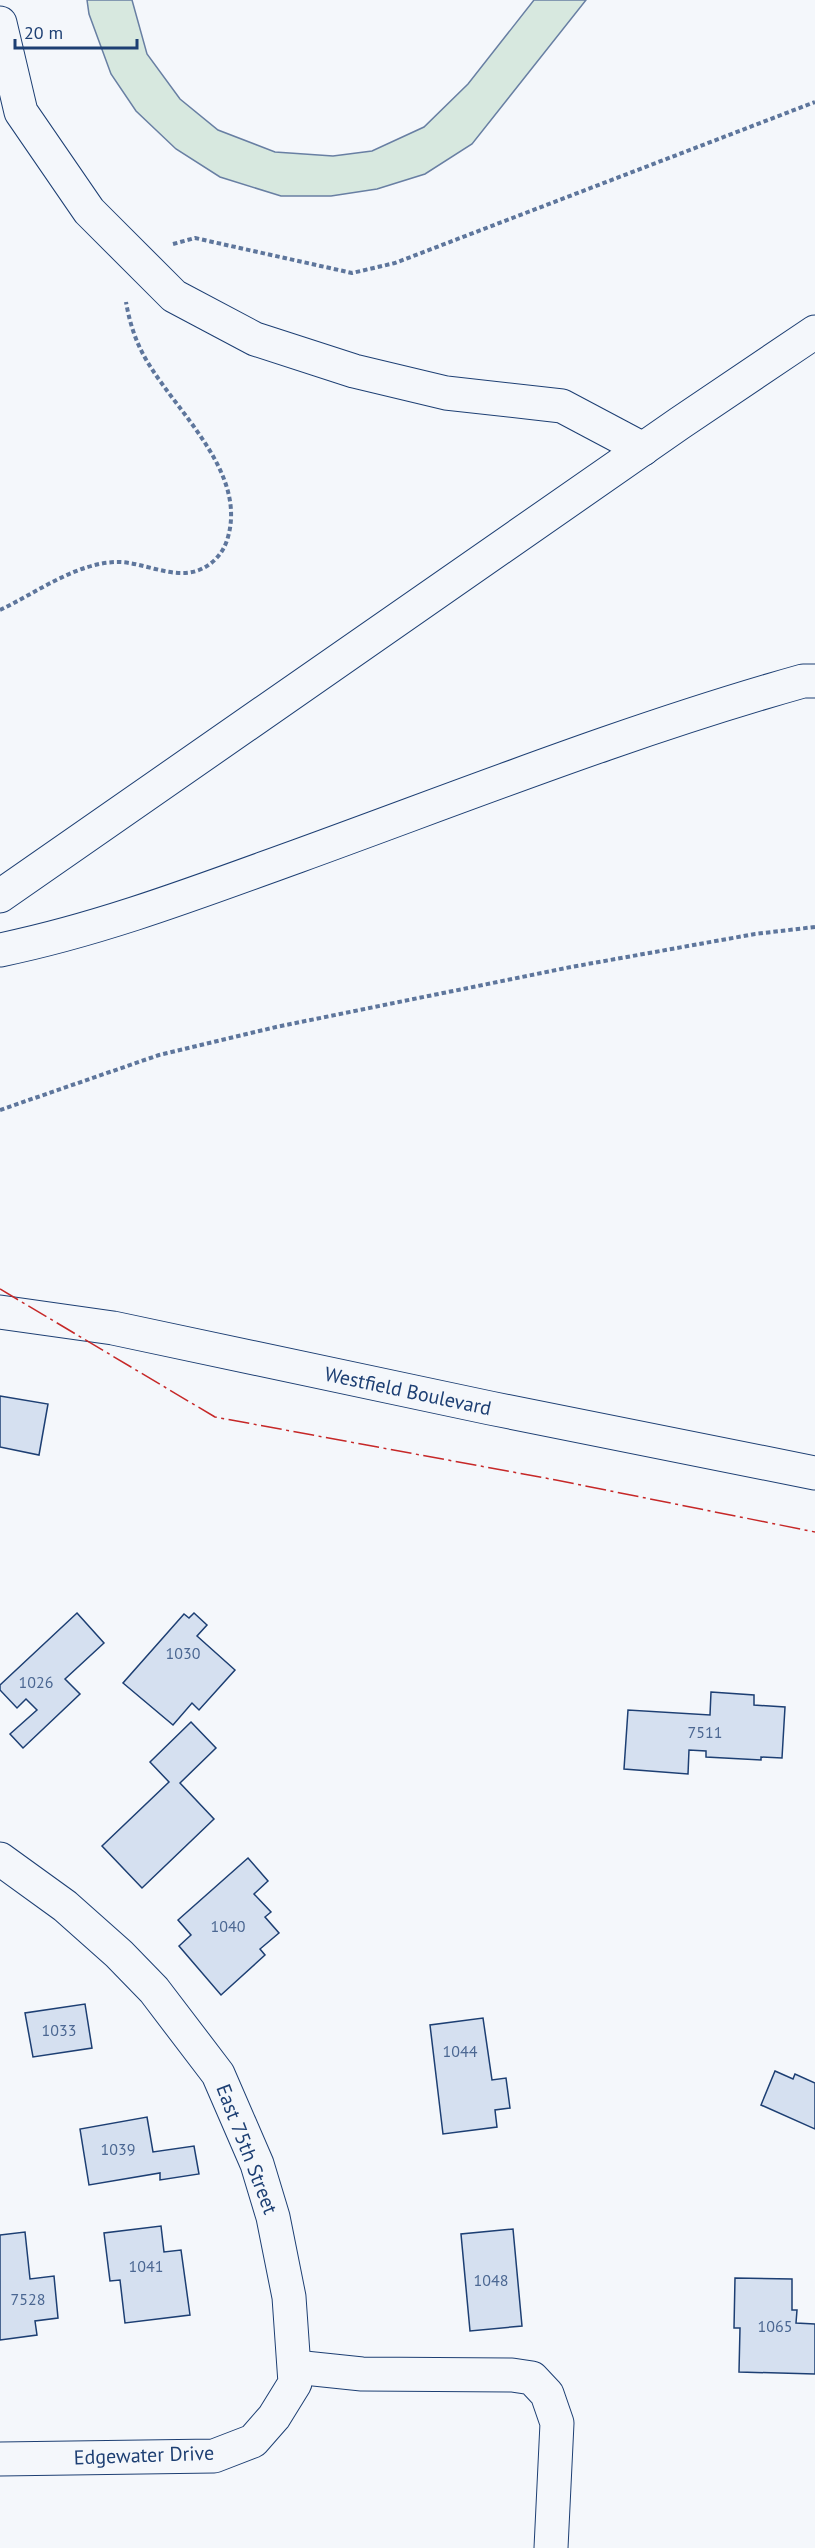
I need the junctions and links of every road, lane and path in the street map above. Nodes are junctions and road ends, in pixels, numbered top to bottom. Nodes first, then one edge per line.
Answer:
1 (0, 23) edge
2 (815, 332) edge
3 (643, 449) junction
4 (815, 681) edge
5 (0, 897) edge
6 (815, 927) edge
7 (0, 950) edge
8 (0, 1110) edge
9 (0, 1312) edge
10 (815, 1473) edge
11 (0, 1859) edge
12 (294, 2367) junction
13 (274, 2417) joint
14 (0, 2459) edge
15 (550, 2548) edge

1 - 3 street
2 - 3 street
3 - 5 street
4 - 7 street
6 - 8 path
9 - 10 street, Westfield Boulevard
11 - 12 street, East 75th Street
12 - 13 street, East 75th Street
12 - 15 street
13 - 14 street, Edgewater Drive

